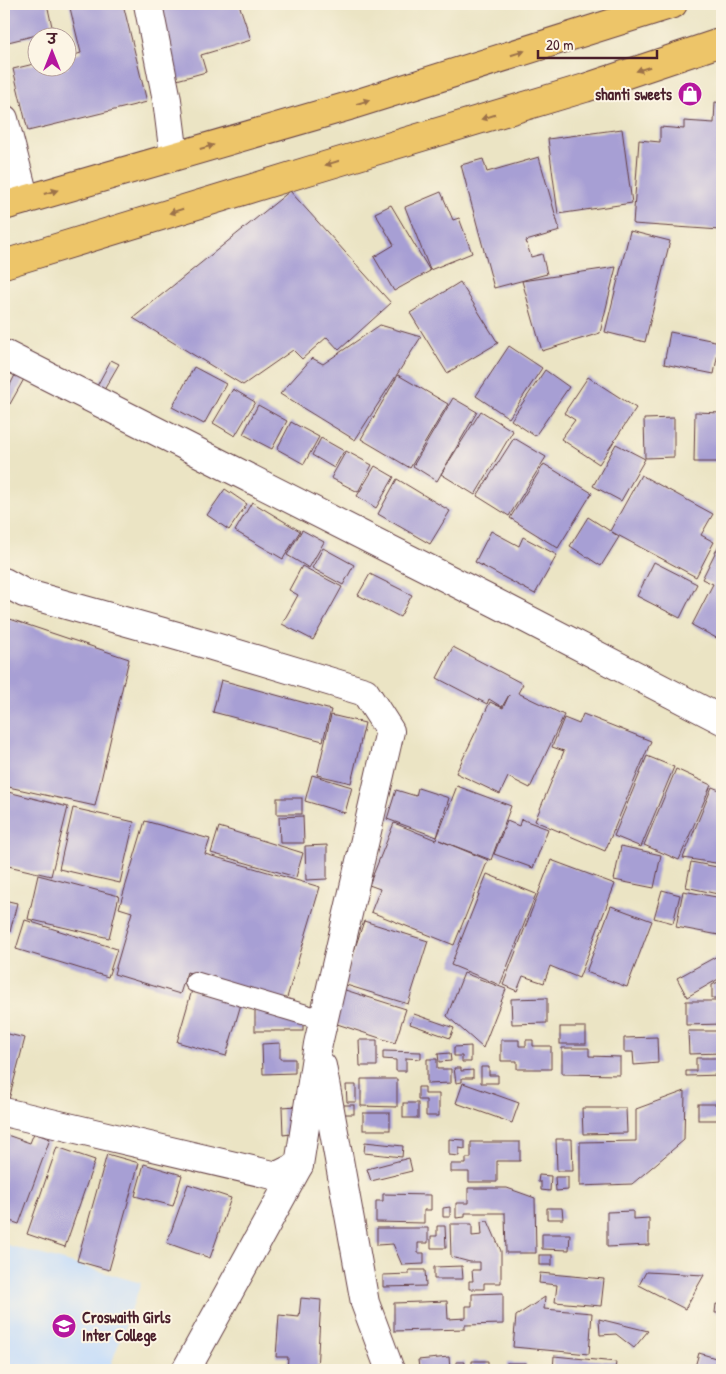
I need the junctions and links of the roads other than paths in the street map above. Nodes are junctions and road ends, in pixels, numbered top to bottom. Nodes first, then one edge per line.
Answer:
1 (148, 4) edge
2 (673, 4) edge
3 (722, 42) edge
4 (4, 119) edge
5 (174, 156) junction
6 (14, 203) edge
7 (4, 264) edge
8 (4, 354) edge
9 (4, 582) edge
10 (722, 720) edge
11 (195, 982) dead end
12 (320, 1032) junction
13 (4, 1112) edge
14 (299, 1166) junction
15 (186, 1370) edge
16 (390, 1370) edge

1 - 5 street
5 -> 2 main road
3 -> 7 main road
4 - 6 street
6 -> 5 main road
8 - 10 street
9 - 12 street
11 - 12 lane
12 - 14 street
12 - 16 street
13 - 14 street
14 - 15 street

